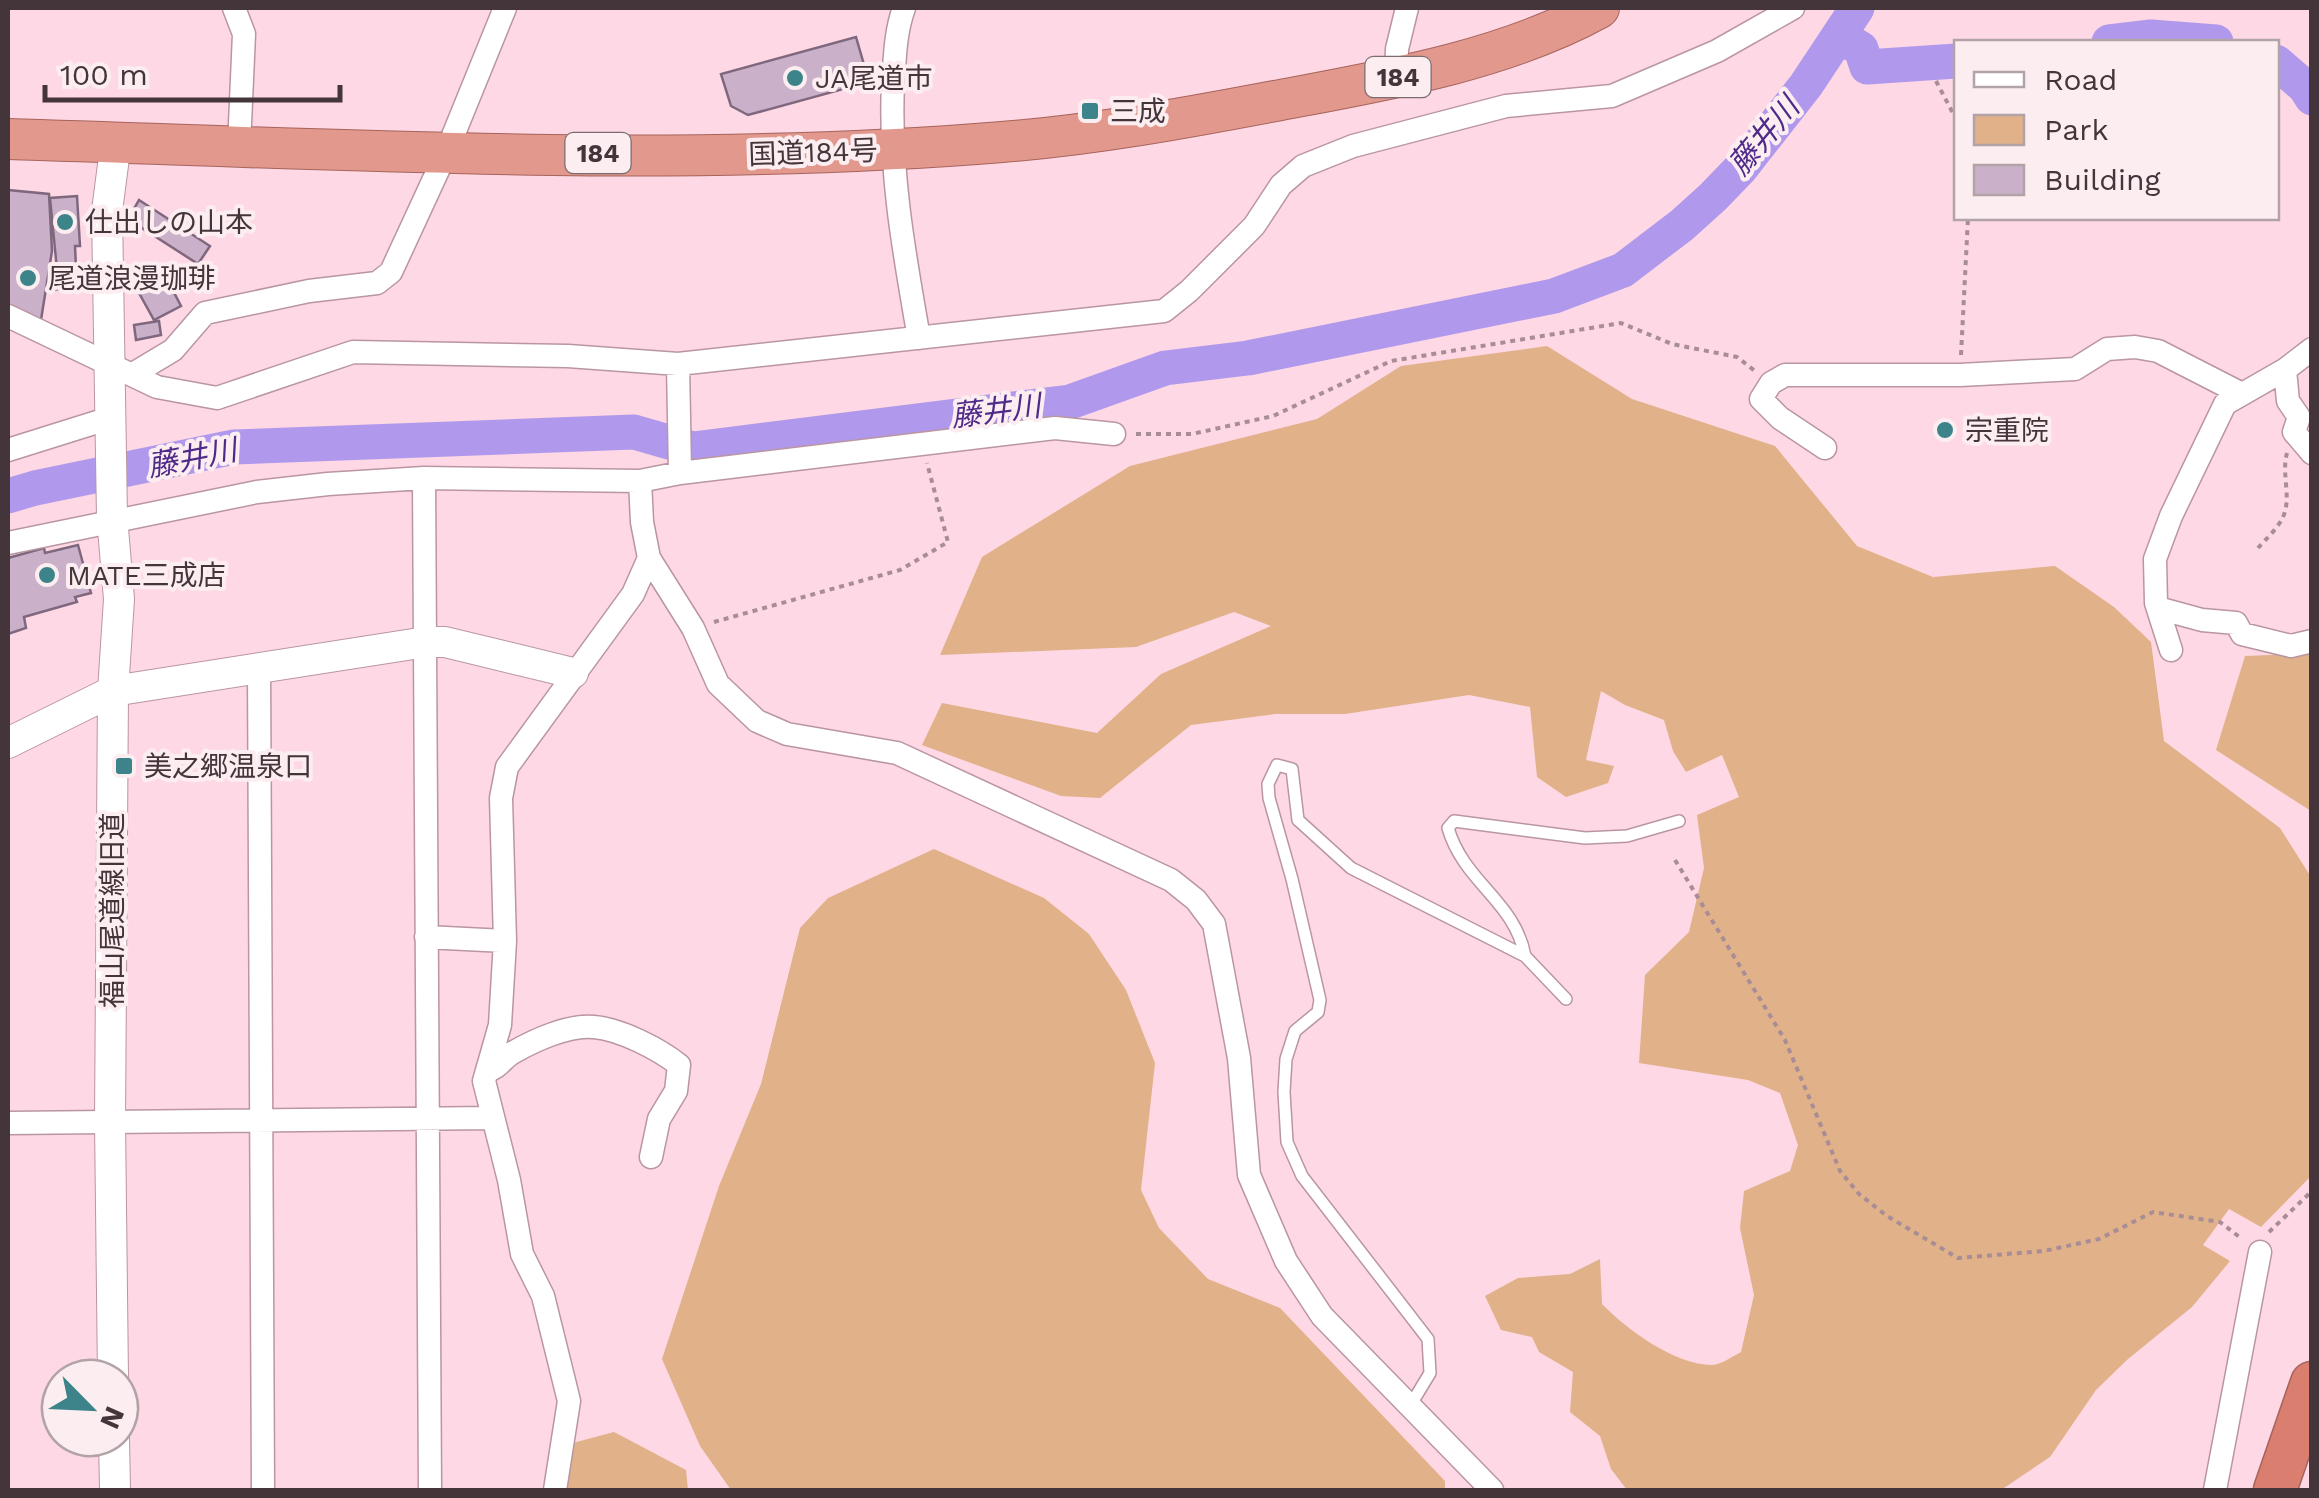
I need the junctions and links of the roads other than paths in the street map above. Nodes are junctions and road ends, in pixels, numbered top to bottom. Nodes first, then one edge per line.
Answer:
1 (234, 8) edge
2 (504, 8) edge
3 (904, 8) edge
4 (1406, 8) edge
5 (1600, 8) edge
6 (1793, 8) edge
7 (1396, 78) junction
8 (8, 139) edge
9 (116, 142) junction
10 (239, 146) junction
11 (894, 149) junction
12 (446, 153) junction
13 (8, 316) edge
14 (920, 338) junction
15 (2312, 349) edge
16 (678, 364) junction
17 (121, 369) junction
18 (2285, 370) junction
19 (2240, 394) junction
20 (110, 426) junction
21 (1114, 434) road end
22 (1825, 448) dead end
23 (8, 450) edge
24 (2312, 453) edge
25 (679, 468) junction
26 (424, 478) junction
27 (640, 481) junction
28 (112, 520) junction
29 (8, 543) edge
30 (649, 558) junction
31 (2158, 608) junction
32 (2312, 641) edge
33 (426, 642) junction
34 (2171, 650) dead end
35 (259, 666) junction
36 (573, 673) junction
37 (113, 691) junction
38 (8, 742) edge
39 (1679, 821) dead end
40 (426, 937) junction
41 (505, 941) junction
42 (1524, 956) junction
43 (1566, 999) dead end
44 (487, 1071) junction
45 (491, 1118) junction
46 (428, 1120) junction
47 (110, 1121) junction
48 (260, 1121) junction
49 (8, 1122) edge
50 (651, 1157) dead end
51 (2260, 1252) road end
52 (113, 1358) edge
53 (2312, 1383) edge
54 (1410, 1406) junction
55 (114, 1458) edge
56 (1483, 1487) edge
57 (114, 1490) edge
58 (263, 1490) edge
59 (430, 1490) edge
60 (555, 1490) edge
61 (2215, 1490) edge
62 (2275, 1490) edge

1 - 10 street
2 - 12 street
3 - 11 street
4 - 7 street
5 - 7 highway, 国道184号 / 184
6 - 14 street
7 - 11 highway, 国道184号 / 184
8 - 9 highway, 国道184号 / 184
9 - 10 highway, 国道184号 / 184
9 - 17 street, 福山尾道線旧道
10 - 12 highway, 国道184号 / 184
11 - 12 highway, 国道184号 / 184
11 - 14 street
12 - 17 street
13 - 17 street
14 - 16 street
15 - 18 street
16 - 17 street
16 - 25 street
17 - 20 street, 福山尾道線旧道
18 - 19 street
18 - 24 street
19 - 22 street
19 - 31 street
20 - 23 street
20 - 28 street, 福山尾道線旧道
21 - 25 street
25 - 27 street
26 - 27 street
26 - 28 street
26 - 33 street
27 - 30 street
28 - 29 street
28 - 37 street, 福山尾道線旧道
30 - 36 street
30 - 54 street
31 - 32 street
31 - 34 street
33 - 35 street
33 - 36 street
33 - 40 street
35 - 37 street
35 - 48 street
36 - 41 street
37 - 38 street
37 - 47 street, 福山尾道線旧道
39 - 42 lane
40 - 41 street
40 - 46 street
41 - 44 street
42 - 43 lane
42 - 54 lane
44 - 45 street
44 - 50 street
45 - 46 street
45 - 60 street
46 - 48 street
46 - 59 street
47 - 48 street
47 - 49 street
47 - 52 street, 福山尾道線旧道
48 - 58 street
51 - 61 street
53 - 62 highway
54 - 56 street
55 - 57 street

